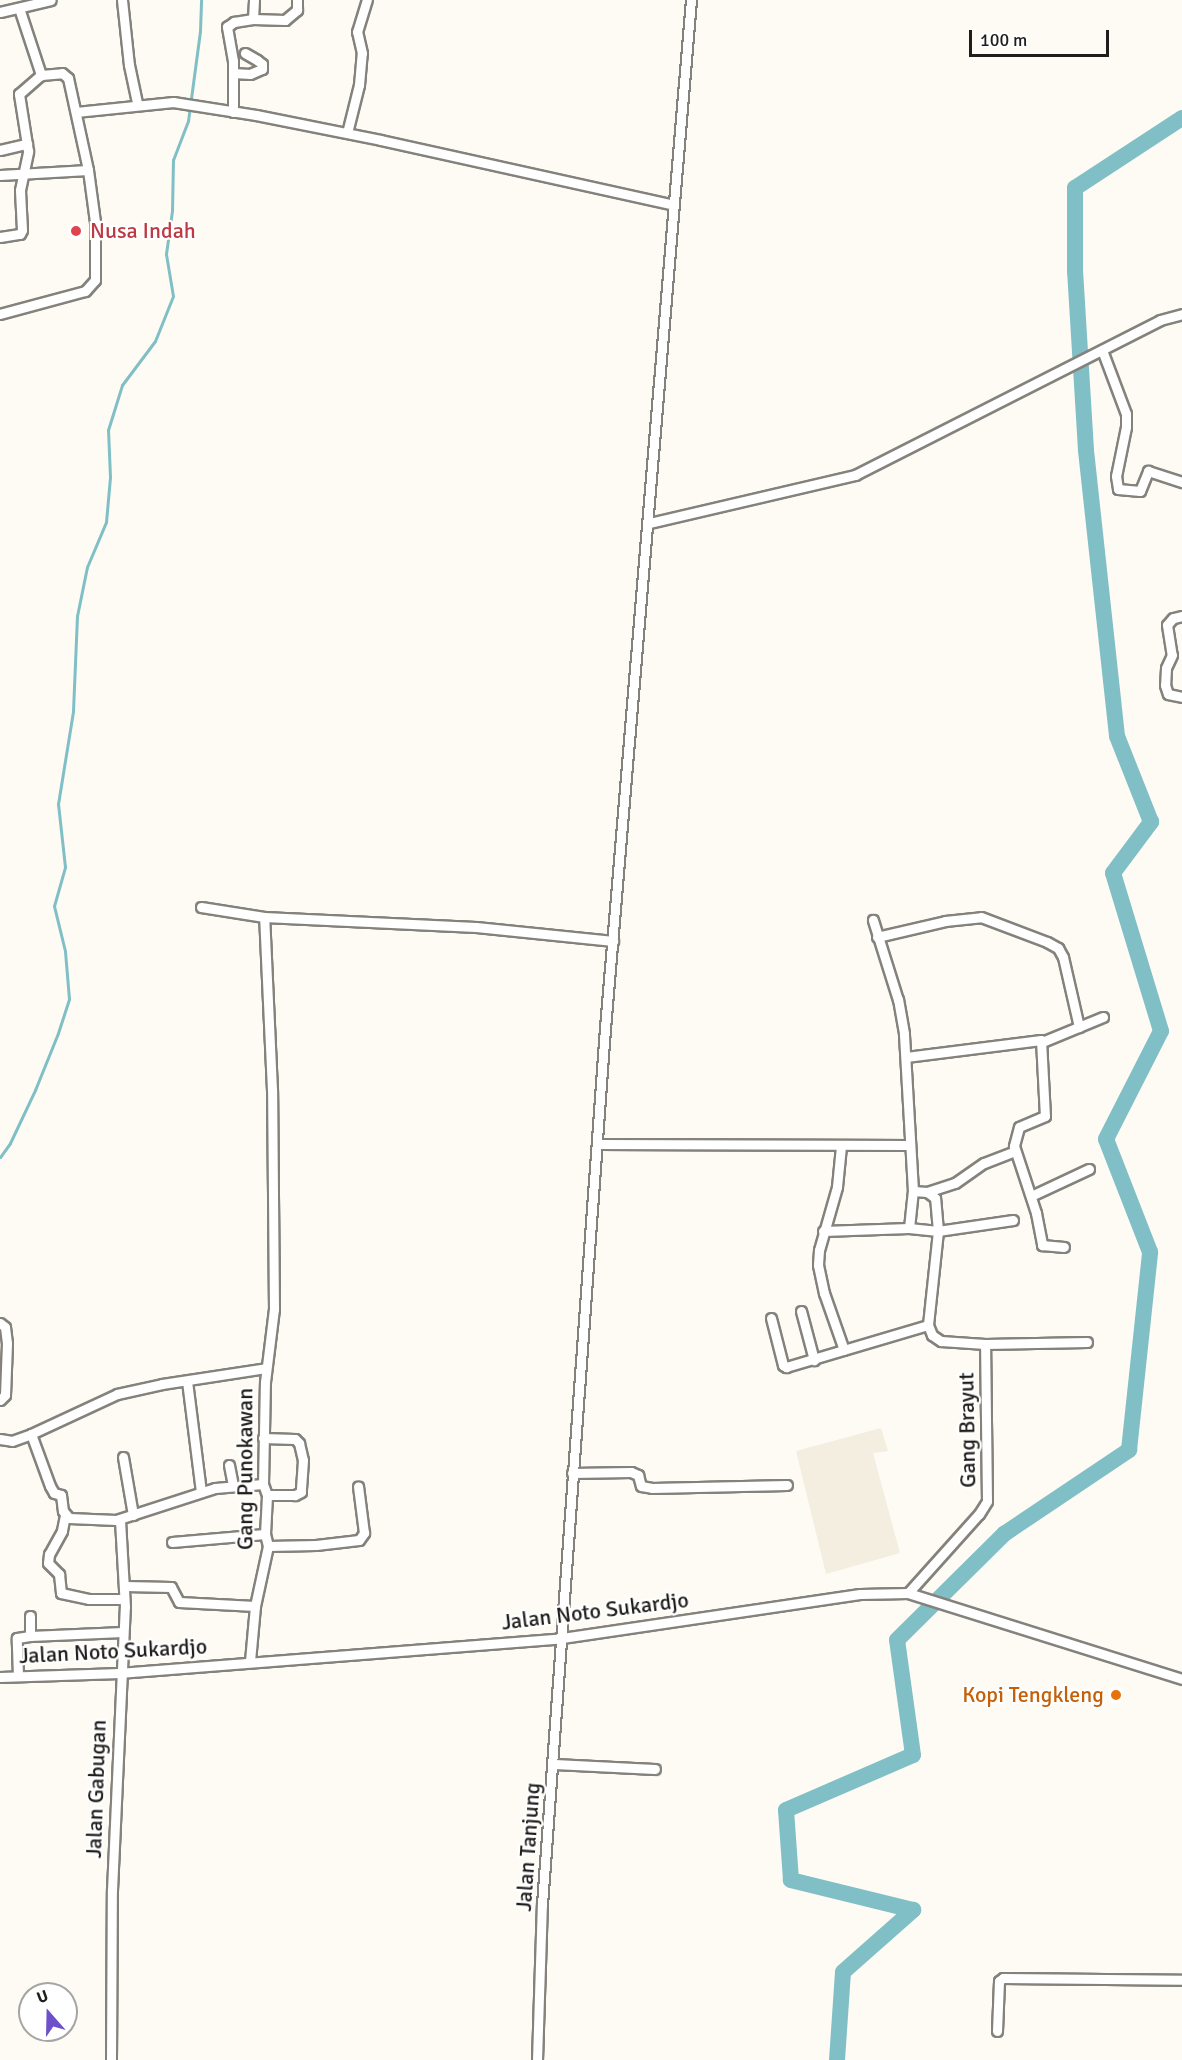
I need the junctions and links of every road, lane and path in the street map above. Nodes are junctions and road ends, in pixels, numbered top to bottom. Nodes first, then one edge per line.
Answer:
1 (51, 0) edge
2 (122, 0) edge
3 (254, 0) edge
4 (297, 0) edge
5 (367, 0) edge
6 (691, 0) edge
7 (19, 8) junction
8 (0, 12) edge
9 (253, 19) junction
10 (245, 53) dead end
11 (233, 74) junction
12 (41, 75) junction
13 (136, 104) junction
14 (76, 112) junction
15 (232, 112) junction
16 (347, 133) junction
17 (27, 144) junction
18 (0, 150) edge
19 (88, 170) junction
20 (22, 173) junction
21 (0, 175) edge
22 (673, 206) junction
23 (0, 237) edge
24 (0, 314) edge
25 (1182, 314) edge
26 (1102, 350) junction
27 (1182, 482) edge
28 (649, 523) junction
29 (1182, 616) edge
30 (1182, 697) edge
31 (201, 907) dead end
32 (264, 916) junction
33 (873, 920) dead end
34 (877, 937) junction
35 (613, 941) junction
36 (1103, 1017) dead end
37 (1079, 1027) junction
38 (1042, 1042) junction
39 (906, 1057) junction
40 (598, 1144) junction
41 (909, 1145) junction
42 (841, 1146) junction
43 (1015, 1150) junction
44 (1089, 1169) dead end
45 (913, 1191) junction
46 (927, 1192) junction
47 (1031, 1196) junction
48 (1013, 1220) dead end
49 (909, 1228) junction
50 (823, 1231) junction
51 (938, 1231) junction
52 (1065, 1247) dead end
53 (801, 1311) dead end
54 (771, 1318) dead end
55 (0, 1323) edge
56 (928, 1325) junction
57 (1087, 1342) dead end
58 (985, 1344) junction
59 (844, 1350) junction
60 (814, 1360) junction
61 (266, 1368) junction
62 (187, 1381) junction
63 (0, 1401) edge
64 (31, 1434) junction
65 (263, 1438) junction
66 (0, 1439) edge
67 (123, 1457) dead end
68 (229, 1465) dead end
69 (572, 1473) junction
70 (263, 1484) junction
71 (232, 1485) junction
72 (787, 1485) dead end
73 (358, 1486) dead end
74 (201, 1492) junction
75 (267, 1495) junction
76 (65, 1515) junction
77 (133, 1515) junction
78 (120, 1519) junction
79 (265, 1534) junction
80 (172, 1542) dead end
81 (268, 1546) junction
82 (125, 1586) junction
83 (908, 1593) junction
84 (124, 1599) junction
85 (255, 1606) junction
86 (30, 1616) dead end
87 (123, 1632) junction
88 (30, 1636) junction
89 (562, 1638) junction
90 (250, 1661) junction
91 (120, 1673) junction
92 (18, 1676) junction
93 (0, 1677) edge
94 (1182, 1679) edge
95 (554, 1764) junction
96 (655, 1768) dead end
97 (1182, 1980) edge
98 (997, 2031) dead end
99 (111, 2060) edge
100 (537, 2060) edge

1 - 7 street
2 - 13 street
3 - 9 street
4 - 9 street
5 - 16 street
6 - 22 street, Jalan Tanjung
7 - 8 street
7 - 12 street
9 - 11 street
10 - 11 street
11 - 15 street
12 - 14 street
12 - 17 street
13 - 14 street
13 - 15 street
14 - 19 street
15 - 16 street
16 - 22 street
17 - 18 street
17 - 20 street
19 - 20 street
19 - 24 street
20 - 21 street
20 - 23 street
22 - 28 street, Jalan Tanjung
25 - 26 street
26 - 27 street
26 - 28 street
28 - 35 street, Jalan Tanjung
29 - 30 street
31 - 32 street
32 - 35 street
32 - 61 street, Gang Punokawan
33 - 34 street
34 - 37 street
34 - 39 street
35 - 40 street, Jalan Tanjung
36 - 37 street
37 - 38 street
38 - 39 street
38 - 43 street
39 - 41 street
40 - 42 street
40 - 69 street, Jalan Tanjung
41 - 42 street
41 - 45 street
42 - 50 street
43 - 46 street
43 - 47 street
44 - 47 street
45 - 46 street
45 - 49 street
46 - 51 street
47 - 52 street
48 - 51 street
49 - 50 street
49 - 51 street
50 - 59 street
51 - 56 street
53 - 60 street
54 - 60 street
55 - 63 street
56 - 58 street
56 - 59 street
57 - 58 street
58 - 83 street, Gang Brayut
59 - 60 street
61 - 62 street
61 - 65 street, Gang Punokawan
62 - 64 street
62 - 74 street
64 - 66 street
64 - 76 street
65 - 70 street, Gang Punokawan
65 - 75 street
67 - 77 street
68 - 71 street
69 - 72 street
69 - 89 street, Jalan Tanjung
70 - 71 street
70 - 75 street, Gang Punokawan
71 - 74 street
73 - 81 street
74 - 77 street
75 - 79 street, Gang Punokawan
76 - 78 street
76 - 84 street
77 - 78 street
78 - 82 street, Jalan Gabugan
79 - 80 street
79 - 81 street, Gang Punokawan
81 - 85 street, Gang Punokawan
82 - 84 street, Jalan Gabugan
82 - 85 street
83 - 89 street, Jalan Noto Sukardjo
83 - 94 street, Jalan Noto Sukardjo
84 - 87 street, Jalan Gabugan
85 - 90 street, Gang Punokawan
86 - 88 street
87 - 88 street
87 - 91 street, Jalan Gabugan
88 - 92 street
89 - 90 street, Jalan Noto Sukardjo
89 - 95 street, Jalan Tanjung
90 - 91 street, Jalan Noto Sukardjo
91 - 92 street, Jalan Noto Sukardjo
91 - 99 street, Jalan Gabugan
92 - 93 street, Jalan Noto Sukardjo
95 - 96 street
95 - 100 street, Jalan Tanjung
97 - 98 street

